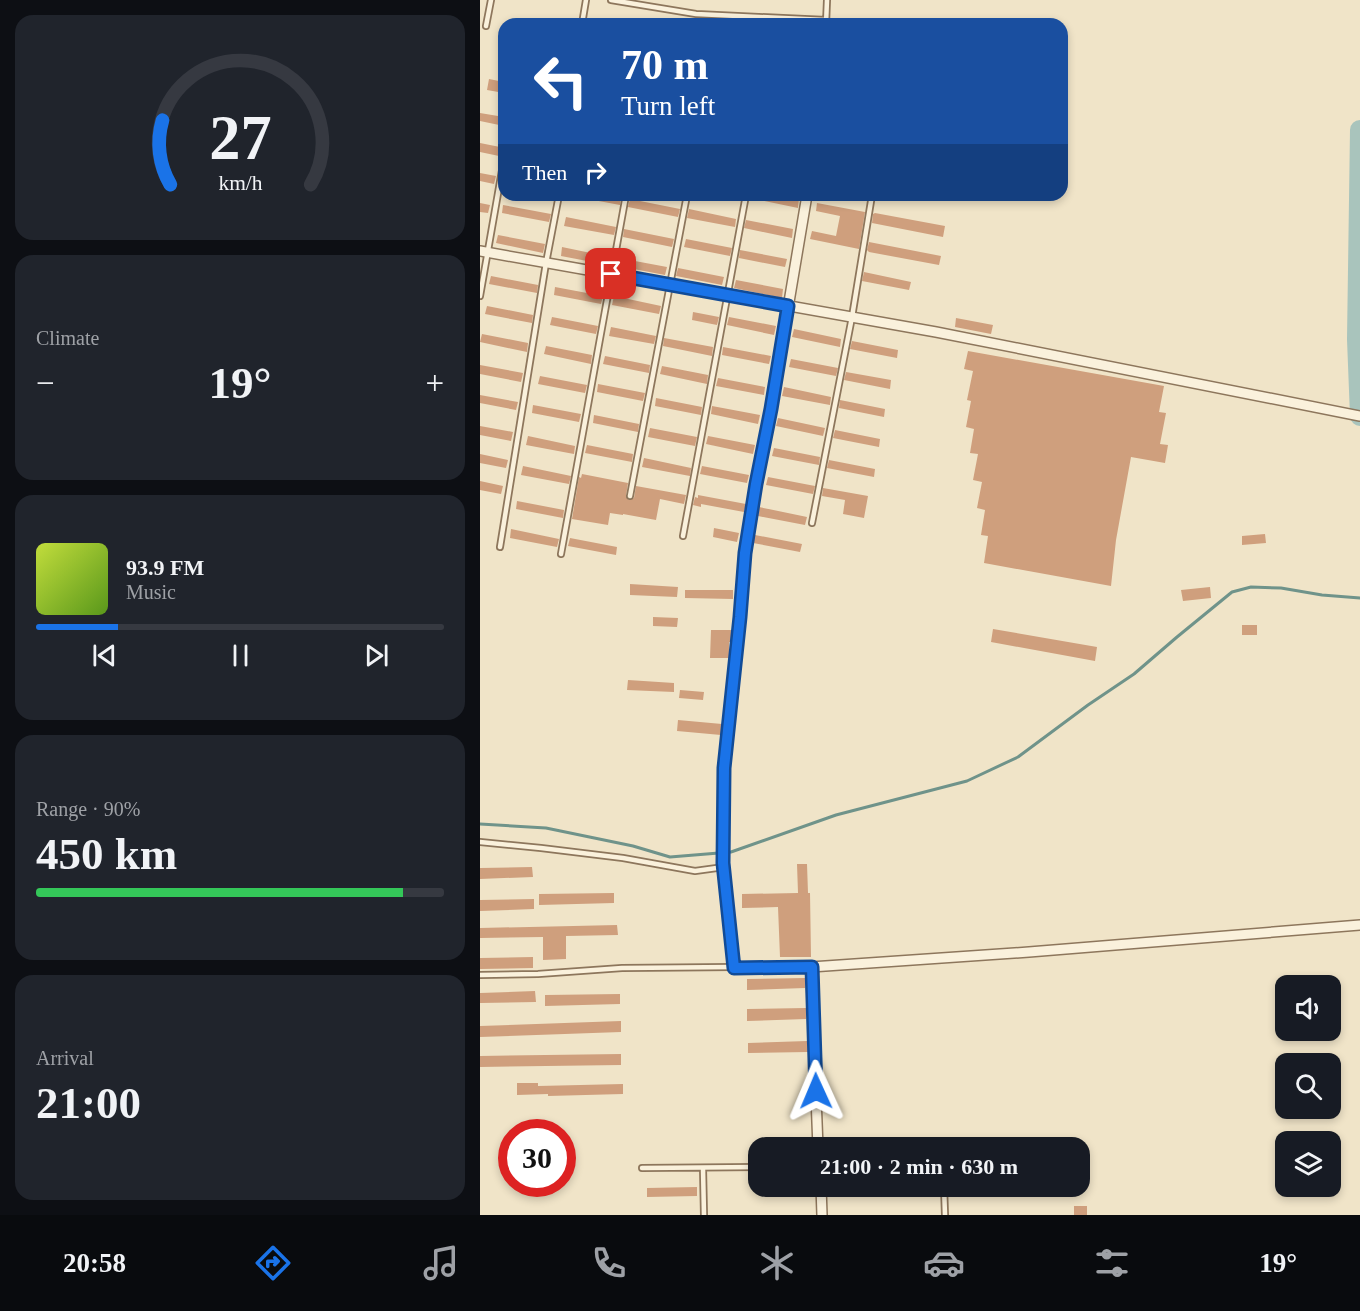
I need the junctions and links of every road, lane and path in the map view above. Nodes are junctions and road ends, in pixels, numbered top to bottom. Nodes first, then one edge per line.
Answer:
1 (491, 0) edge
2 (586, 0) edge
3 (610, 0) edge
4 (827, 0) edge
5 (583, 18) edge
6 (761, 18) edge
7 (826, 18) edge
8 (486, 26) dead end
9 (498, 187) edge
10 (559, 201) edge
11 (625, 201) edge
12 (686, 201) edge
13 (745, 201) edge
14 (806, 201) edge
15 (871, 201) edge
16 (484, 252) edge
17 (546, 263) junction
18 (611, 274) junction
19 (671, 285) junction
20 (727, 295) junction
21 (480, 296) edge
22 (788, 306) junction
23 (852, 317) junction
24 (1355, 415) edge
25 (630, 496) dead end
26 (812, 523) dead end
27 (683, 536) dead end
28 (500, 547) dead end
29 (561, 554) dead end
30 (480, 842) edge
31 (724, 865) junction
32 (1360, 925) edge
33 (812, 967) junction
34 (734, 968) junction
35 (480, 975) edge
36 (818, 1137) edge
37 (748, 1167) edge
38 (642, 1168) dead end
39 (703, 1168) junction
40 (821, 1197) edge
41 (944, 1197) edge
42 (704, 1215) edge
43 (822, 1215) edge
44 (945, 1215) edge

1 - 8 lane
2 - 5 lane
3 - 6 lane
4 - 7 lane
9 - 16 lane
10 - 17 lane
11 - 18 lane
12 - 19 lane
13 - 20 lane
14 - 22 street
15 - 23 lane
16 - 17 street
16 - 21 lane
17 - 18 street
17 - 28 lane
18 - 19 street
18 - 29 lane
19 - 20 street
19 - 25 lane
20 - 22 street
20 - 27 lane
22 - 23 street
22 - 31 street
23 - 24 street
23 - 26 lane
30 - 31 lane
31 - 34 street
32 - 33 street
33 - 34 street
33 - 36 street
34 - 35 lane
37 - 39 lane
38 - 39 lane
39 - 42 lane
40 - 43 street
41 - 44 lane

